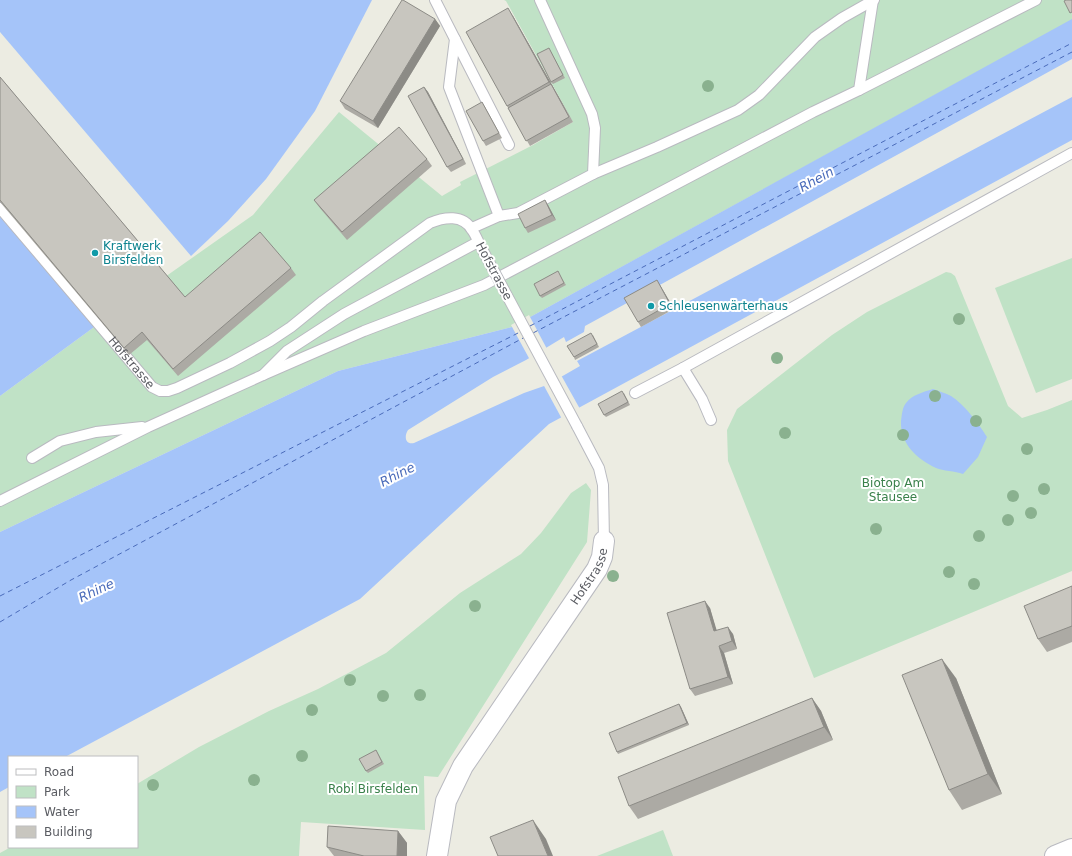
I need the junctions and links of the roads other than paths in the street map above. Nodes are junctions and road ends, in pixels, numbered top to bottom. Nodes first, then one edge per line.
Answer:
1 (435, 0) edge
2 (540, 0) edge
3 (874, 0) edge
4 (1036, 0) edge
5 (455, 39) junction
6 (859, 90) junction
7 (509, 145) dead end
8 (1072, 154) edge
9 (593, 174) junction
10 (0, 208) edge
11 (499, 216) junction
12 (472, 228) junction
13 (480, 244) junction
14 (683, 368) junction
15 (263, 375) junction
16 (635, 393) dead end
17 (710, 420) dead end
18 (148, 427) junction
19 (32, 458) dead end
20 (0, 501) edge
21 (604, 541) joint
22 (1072, 849) edge
23 (437, 856) edge
24 (1055, 856) edge

1 - 5 lane
2 - 9 lane
3 - 6 lane
3 - 9 lane
4 - 6 lane
5 - 7 lane
5 - 11 lane
6 - 15 lane
8 - 14 lane
9 - 11 lane
10 - 12 lane, Hofstrasse
11 - 12 lane
12 - 13 lane, Hofstrasse
13 - 15 lane
13 - 21 lane, Hofstrasse, bridge
14 - 16 lane
14 - 17 lane
15 - 18 lane
18 - 19 lane
18 - 20 lane
21 - 23 street, Hofstrasse
22 - 24 street

